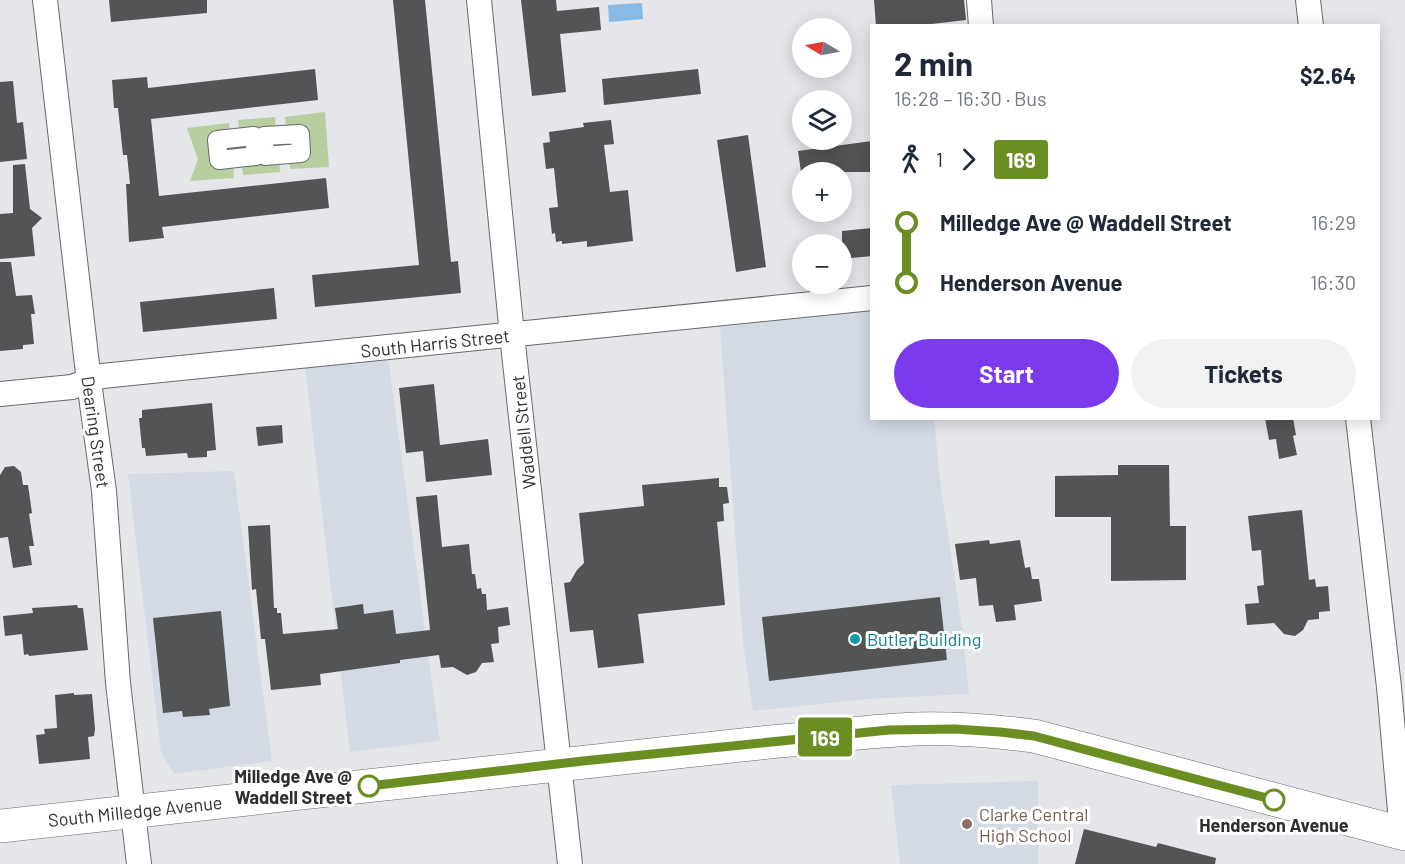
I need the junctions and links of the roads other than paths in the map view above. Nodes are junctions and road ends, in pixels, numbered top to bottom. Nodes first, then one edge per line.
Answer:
1 (45, 0) edge
2 (478, 0) edge
3 (979, 0) edge
4 (1308, 0) edge
5 (981, 24) edge
6 (1311, 24) edge
7 (870, 298) edge
8 (512, 335) junction
9 (89, 382) junction
10 (0, 394) edge
11 (1358, 420) edge
12 (559, 764) junction
13 (132, 810) junction
14 (0, 826) edge
15 (1403, 834) edge
16 (139, 864) edge
17 (570, 864) edge

1 - 9 street, Dearing Street
2 - 8 street, Waddell Street
3 - 5 street
4 - 6 street
7 - 8 street, South Harris Street
8 - 9 street, South Harris Street
8 - 12 street, Waddell Street
9 - 10 street, South Harris Street
9 - 13 street, Dearing Street
11 - 15 street
12 - 13 main road, South Milledge Avenue
12 - 15 main road, South Milledge Avenue
12 - 17 street, Waddell Street
13 - 14 main road, South Milledge Avenue
13 - 16 street, Dearing Street

